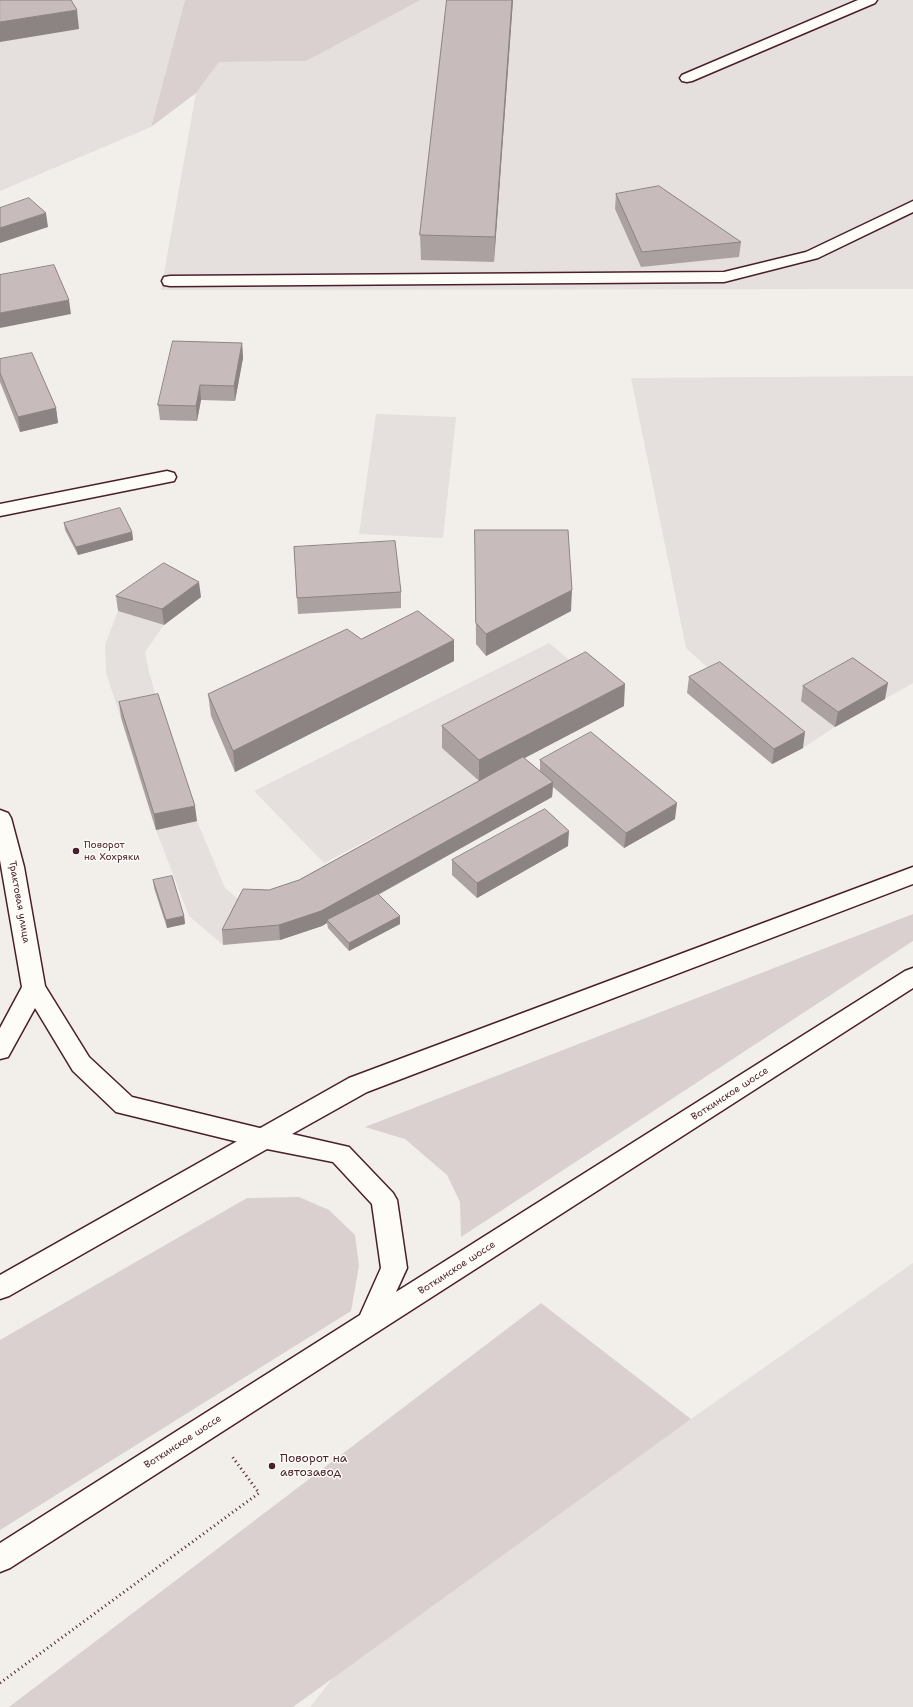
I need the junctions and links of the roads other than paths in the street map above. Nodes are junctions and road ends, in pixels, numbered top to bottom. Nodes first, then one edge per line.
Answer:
1 (870, 0) edge
2 (687, 78) dead end
3 (913, 206) edge
4 (170, 281) dead end
5 (167, 477) dead end
6 (0, 510) edge
7 (0, 818) edge
8 (913, 875) edge
9 (913, 977) edge
10 (34, 987) junction
11 (0, 1050) edge
12 (263, 1138) junction
13 (0, 1288) edge
14 (370, 1323) junction
15 (0, 1559) edge

1 - 2 main road
3 - 4 main road
5 - 6 main road
7 - 10 main road, Трактовая улица
8 - 12 main road
9 - 14 main road, Воткинское шоссе
10 - 11 main road
10 - 12 main road
12 - 13 main road
12 - 14 main road
14 - 15 main road, Воткинское шоссе

